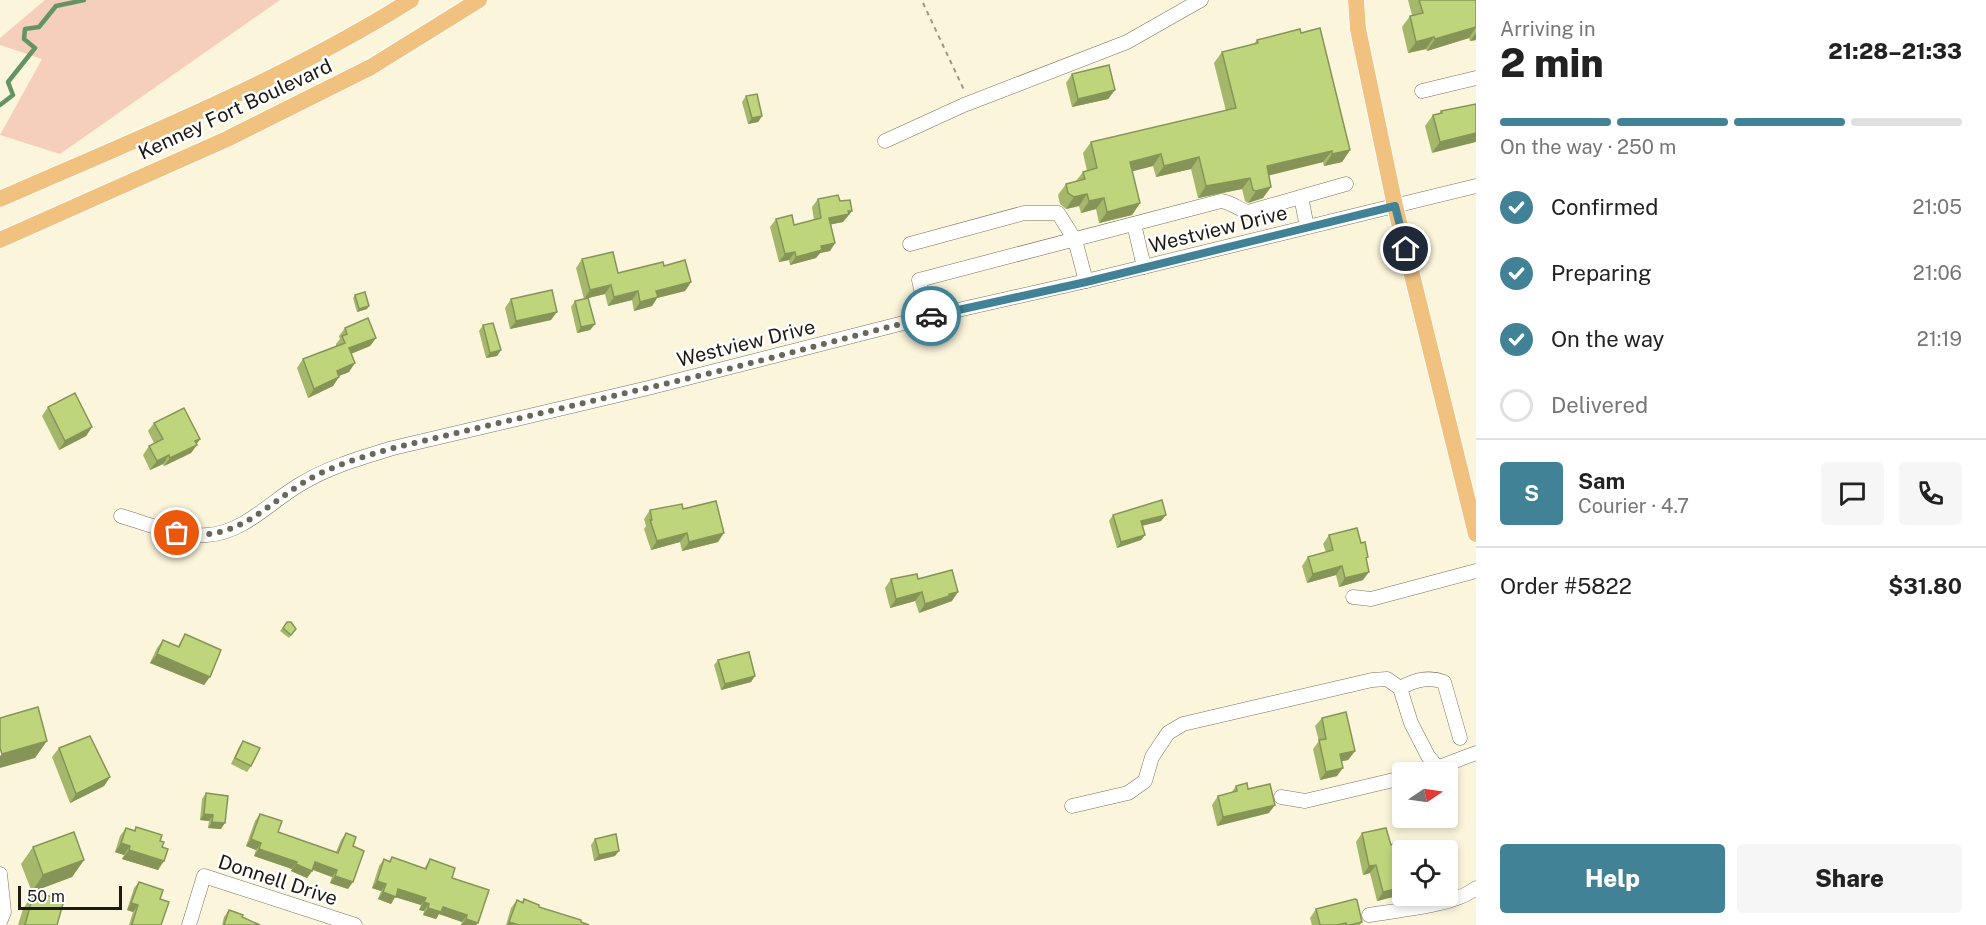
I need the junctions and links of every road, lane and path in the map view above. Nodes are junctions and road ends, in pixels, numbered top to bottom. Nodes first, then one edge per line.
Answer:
1 (411, 0) edge
2 (479, 0) edge
3 (1201, 0) edge
4 (1345, 0) edge
5 (1356, 0) edge
6 (923, 3) dead end
7 (1358, 29) junction
8 (1476, 78) edge
9 (1422, 91) dead end
10 (967, 97) dead end
11 (885, 141) dead end
12 (1346, 184) dead end
13 (1476, 186) edge
14 (1301, 197) junction
15 (0, 199) edge
16 (1395, 206) junction
17 (1134, 224) junction
18 (1307, 227) junction
19 (0, 240) edge
20 (1075, 240) junction
21 (909, 244) dead end
22 (1144, 267) junction
23 (1086, 282) junction
24 (927, 317) junction
25 (122, 516) dead end
26 (1476, 534) edge
27 (1476, 571) edge
28 (1353, 597) dead end
29 (1400, 688) junction
30 (1461, 738) dead end
31 (1476, 753) edge
32 (1430, 762) edge
33 (1453, 762) edge
34 (1392, 780) edge
35 (1281, 797) dead end
36 (1072, 806) dead end
37 (0, 874) edge
38 (1476, 888) edge
39 (1369, 915) dead end
40 (0, 922) edge
41 (189, 925) edge
42 (355, 925) edge

1 - 15 main road, Kenney Fort Boulevard
2 - 19 main road, Kenney Fort Boulevard
3 - 11 street
4 - 7 main road
5 - 7 main road
6 - 10 path
7 - 16 main road
8 - 9 street
12 - 14 street
13 - 16 street, Westview Drive
14 - 17 street
14 - 18 street
16 - 18 street, Westview Drive
16 - 26 main road
17 - 20 street
17 - 22 street
18 - 22 street, Westview Drive
20 - 21 street
20 - 23 street
20 - 24 street
22 - 23 street, Westview Drive
23 - 24 street, Westview Drive
24 - 25 street, Westview Drive
27 - 28 street
29 - 30 street
29 - 32 street
29 - 36 street
31 - 33 street
34 - 35 street
37 - 40 street
38 - 39 street
41 - 42 street, Donnell Drive

